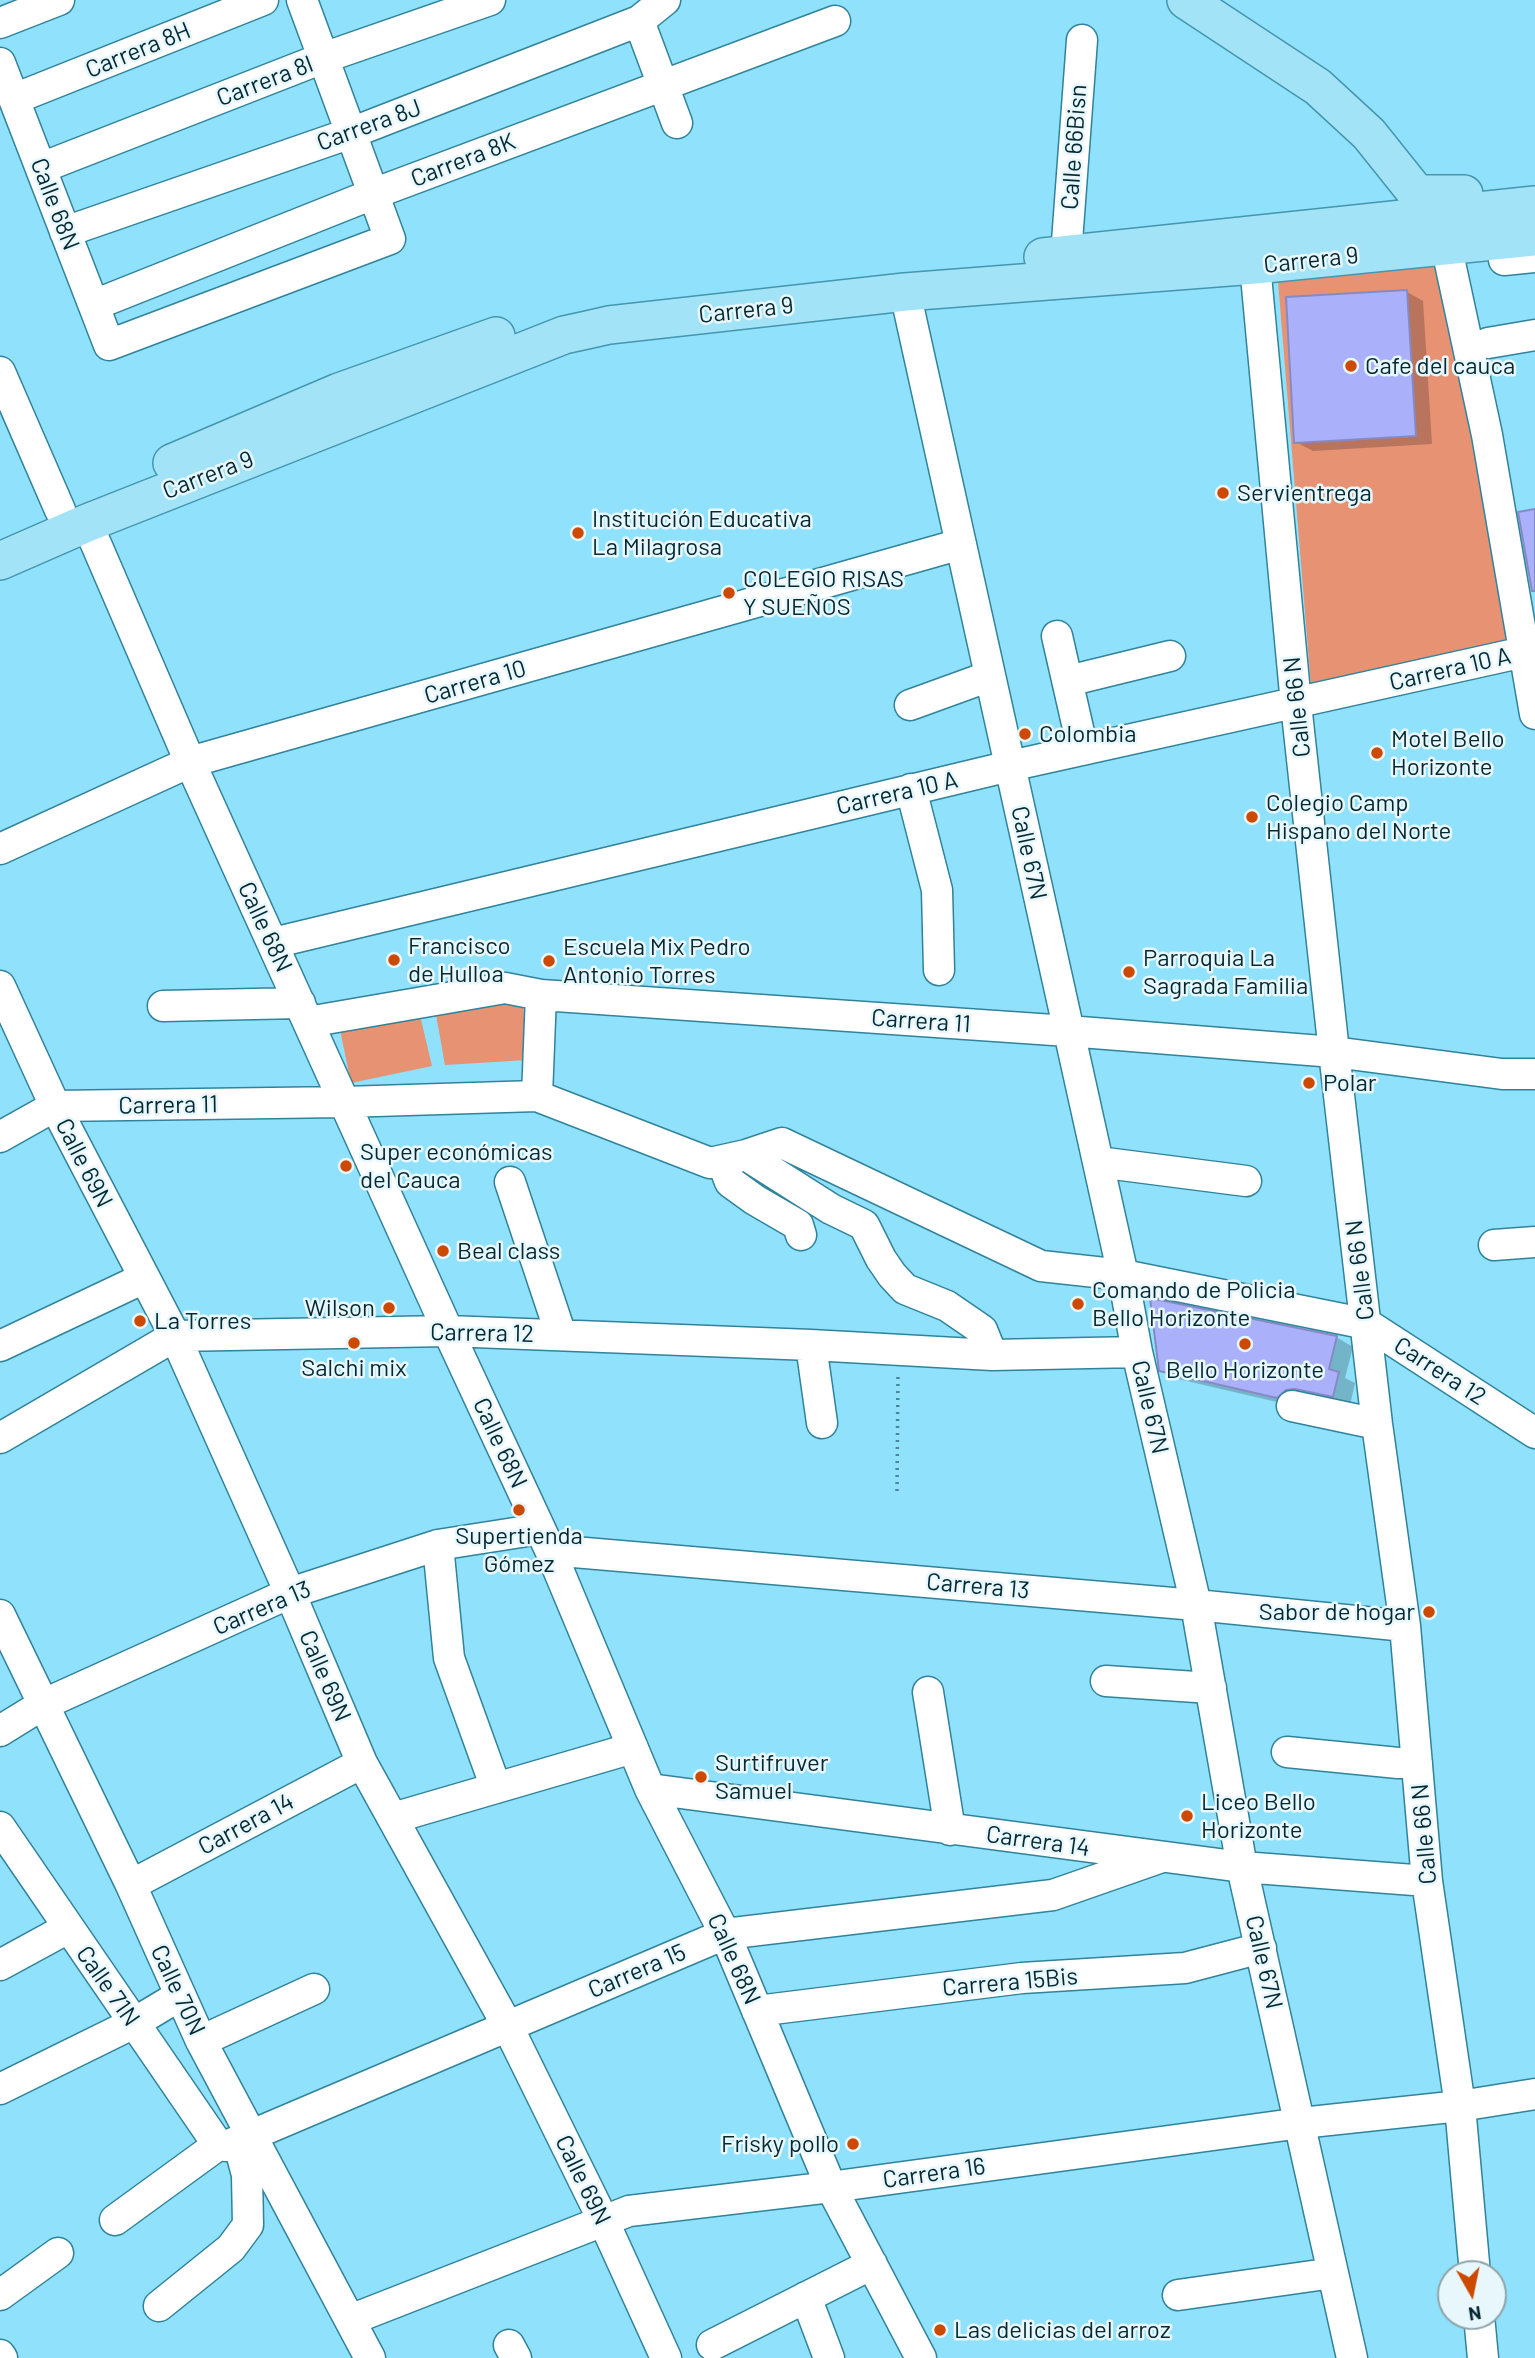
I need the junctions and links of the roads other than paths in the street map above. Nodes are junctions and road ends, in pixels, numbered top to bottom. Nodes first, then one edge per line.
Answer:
1 (60, 0) edge
2 (263, 0) edge
3 (302, 0) edge
4 (490, 0) edge
5 (665, 0) edge
6 (1186, 0) edge
7 (639, 21) junction
8 (835, 21) dead end
9 (0, 23) edge
10 (1082, 40) dead end
11 (323, 58) junction
12 (0, 63) edge
13 (663, 85) junction
14 (14, 99) junction
15 (677, 123) dead end
16 (351, 133) junction
17 (41, 168) junction
18 (373, 194) junction
19 (1535, 194) edge
20 (1535, 205) edge
21 (65, 232) junction
22 (1535, 237) edge
23 (1066, 255) junction
24 (1535, 257) edge
25 (1504, 260) dead end
26 (1450, 263) dead end
27 (1255, 265) junction
28 (905, 292) junction
29 (94, 305) junction
30 (1535, 335) edge
31 (1488, 343) dead end
32 (0, 372) edge
33 (73, 517) junction
34 (0, 535) edge
35 (961, 544) junction
36 (0, 561) edge
37 (1057, 636) dead end
38 (1524, 652) junction
39 (1170, 656) dead end
40 (990, 676) junction
41 (1068, 681) junction
42 (1296, 704) junction
43 (910, 705) dead end
44 (1535, 714) edge
45 (1083, 750) junction
46 (190, 762) junction
47 (1010, 766) junction
48 (911, 789) junction
49 (0, 849) edge
50 (273, 943) junction
51 (939, 970) dead end
52 (0, 986) edge
53 (541, 995) junction
54 (163, 1006) dead end
55 (304, 1012) junction
56 (1068, 1031) junction
57 (1334, 1052) junction
58 (1535, 1074) edge
59 (537, 1096) junction
60 (344, 1102) junction
61 (55, 1106) junction
62 (0, 1137) edge
63 (734, 1158) junction
64 (1098, 1162) junction
65 (1246, 1181) dead end
66 (510, 1182) dead end
67 (801, 1235) dead end
68 (1535, 1242) edge
69 (1494, 1245) dead end
70 (1123, 1275) junction
71 (144, 1278) junction
72 (1367, 1324) junction
73 (448, 1331) junction
74 (561, 1335) junction
75 (175, 1336) junction
76 (811, 1345) junction
77 (0, 1346) edge
78 (1137, 1352) junction
79 (992, 1355) junction
80 (1292, 1406) dead end
81 (822, 1423) dead end
82 (1377, 1424) junction
83 (1532, 1428) edge
84 (0, 1438) edge
85 (545, 1539) junction
86 (438, 1545) junction
87 (290, 1593) junction
88 (1196, 1605) junction
89 (0, 1615) edge
90 (1405, 1626) junction
91 (1106, 1681) dead end
92 (1211, 1688) junction
93 (928, 1692) dead end
94 (42, 1705) junction
95 (0, 1731) edge
96 (633, 1748) junction
97 (1287, 1752) dead end
98 (362, 1763) junction
99 (1417, 1763) junction
100 (496, 1788) junction
101 (650, 1789) junction
102 (393, 1818) junction
103 (0, 1827) edge
104 (950, 1829) junction
105 (1159, 1858) junction
106 (1242, 1867) junction
107 (1427, 1881) junction
108 (131, 1885) junction
109 (68, 1928) junction
110 (725, 1934) junction
111 (1261, 1948) junction
112 (0, 1965) edge
113 (314, 1990) dead end
114 (179, 1996) junction
115 (757, 2011) junction
116 (134, 2023) junction
117 (507, 2025) junction
118 (201, 2041) junction
119 (0, 2089) edge
120 (1535, 2094) edge
121 (1460, 2106) junction
122 (1300, 2123) junction
123 (236, 2140) junction
124 (831, 2187) junction
125 (115, 2220) dead end
126 (604, 2222) junction
127 (58, 2253) dead end
128 (1474, 2260) edge
129 (872, 2264) junction
130 (1333, 2273) junction
131 (0, 2295) edge
132 (1178, 2295) dead end
133 (806, 2297) junction
134 (159, 2306) dead end
135 (350, 2320) junction
136 (1480, 2330) edge
137 (712, 2345) dead end
138 (370, 2358) edge
139 (666, 2358) edge
140 (829, 2358) edge
141 (921, 2358) edge
142 (1352, 2358) edge
143 (1483, 2358) edge

1 - 9 street
2 - 14 street, Carrera 8H
3 - 11 street
4 - 11 street, Carrera 8I
5 - 7 street, Carrera 8J
6 - 19 main road
7 - 13 street
7 - 16 street, Carrera 8J
8 - 13 street, Carrera 8K
10 - 23 street, Calle 66Bisn
11 - 16 street
11 - 17 street, Carrera 8I
12 - 14 street, Calle 68N
13 - 15 street
13 - 18 street, Carrera 8K
14 - 17 street, Calle 68N
16 - 18 street
16 - 21 street, Carrera 8J
17 - 21 street, Calle 68N
18 - 29 street, Carrera 8K
18 - 29 street, Calle 68N
20 - 23 main road, Carrera 9
21 - 29 street, Calle 68N
22 - 27 main road, Carrera 9
23 - 33 main road, Carrera 9
24 - 25 street
26 - 38 street
27 - 28 main road, Carrera 9
27 - 42 street, Calle 66 N
28 - 33 main road, Carrera 9
28 - 35 street, Calle 67N
30 - 31 street
32 - 33 street, Calle 68N
33 - 34 main road, Carrera 9
33 - 36 main road, Carrera 9
33 - 46 street, Calle 68N
35 - 40 street, Calle 67N
35 - 46 street, Carrera 10
37 - 41 street
38 - 42 street, Carrera 10 A
38 - 44 street
39 - 41 street
40 - 43 street
40 - 47 street, Calle 67N
41 - 45 street
42 - 45 street, Carrera 10 A
42 - 57 street, Calle 66 N
45 - 47 street, Carrera 10 A
46 - 49 street, Carrera 10
46 - 50 street, Calle 68N
47 - 48 street, Carrera 10 A
47 - 56 street, Calle 67N
48 - 50 street, Carrera 10 A
48 - 51 street
50 - 55 street, Calle 68N
52 - 61 street, Calle 69N
53 - 55 street, Carrera 11
53 - 56 street, Carrera 11
53 - 59 street
54 - 55 street, Carrera 11
55 - 60 street, Calle 68N
56 - 57 street, Carrera 11
56 - 64 street, Calle 67N
57 - 58 street, Carrera 11
57 - 72 street, Calle 66 N
59 - 60 street, Carrera 12
59 - 63 street, Carrera 12
60 - 61 street, Carrera 11
60 - 73 street, Calle 68N
61 - 62 street, Carrera 11
61 - 71 street, Calle 69N
63 - 67 street
63 - 70 street, Carrera 12
63 - 79 street, Carrera 12
64 - 65 street
64 - 70 street, Calle 67N
66 - 74 street
68 - 69 street
70 - 72 street, Carrera 12
70 - 78 street, Calle 67N
71 - 75 street, Calle 69N
71 - 77 street
72 - 82 street, Calle 66 N
72 - 83 street, Carrera 12
73 - 74 street, Carrera 12
73 - 75 street, Carrera 12
73 - 85 street, Calle 68N
74 - 76 street, Carrera 12
75 - 84 street, Carrera 12
75 - 87 street, Calle 69N
76 - 79 street, Carrera 12
76 - 81 street
78 - 79 street, Carrera 12
78 - 88 street, Calle 67N
80 - 82 street
82 - 90 street, Calle 66 N
85 - 86 street, Carrera 13
85 - 88 street, Carrera 13
85 - 96 street, Calle 68N
86 - 87 street, Carrera 13
86 - 100 street
87 - 94 street, Carrera 13
87 - 98 street, Calle 69N
88 - 90 street, Carrera 13
88 - 92 street, Calle 67N
89 - 94 street, Calle 70N
90 - 99 street, Calle 66 N
91 - 92 street
92 - 106 street, Calle 67N
93 - 104 street
94 - 95 street, Carrera 13
94 - 108 street, Calle 70N
96 - 100 street
96 - 101 street, Calle 68N
97 - 99 street
98 - 102 street, Calle 69N
98 - 108 street, Carrera 14
99 - 107 street, Calle 66 N
100 - 102 street
101 - 104 street, Carrera 14
101 - 110 street, Calle 68N
102 - 117 street, Calle 69N
103 - 109 street, Calle 71N
104 - 105 street, Carrera 14
105 - 106 street, Carrera 14
105 - 110 street, Carrera 15
106 - 107 street, Carrera 14
106 - 111 street, Calle 67N
107 - 121 street, Calle 66 N
108 - 114 street, Calle 70N
109 - 112 street
109 - 116 street, Calle 71N
110 - 115 street, Calle 68N
110 - 117 street, Carrera 15
111 - 115 street, Carrera 15Bis
111 - 122 street, Calle 67N
113 - 118 street
114 - 116 street
114 - 118 street, Calle 70N
115 - 124 street, Calle 68N
116 - 119 street
116 - 123 street, Calle 71N
117 - 123 street, Carrera 15
117 - 126 street, Calle 69N
118 - 123 street, Calle 70N
120 - 121 street, Carrera 16
121 - 122 street, Carrera 16
121 - 128 street, Calle 66 N
122 - 124 street, Carrera 16
122 - 130 street, Calle 67N
123 - 125 street, Carrera 15
123 - 134 street
123 - 135 street, Calle 70N
124 - 126 street, Carrera 16
124 - 129 street, Calle 68N
126 - 135 street, Carrera 16
126 - 139 street, Calle 69N
127 - 131 street
129 - 133 street
129 - 141 street, Calle 68N
130 - 132 street
130 - 142 street, Calle 67N
133 - 137 street
133 - 140 street
135 - 138 street, Calle 70N
136 - 143 street

